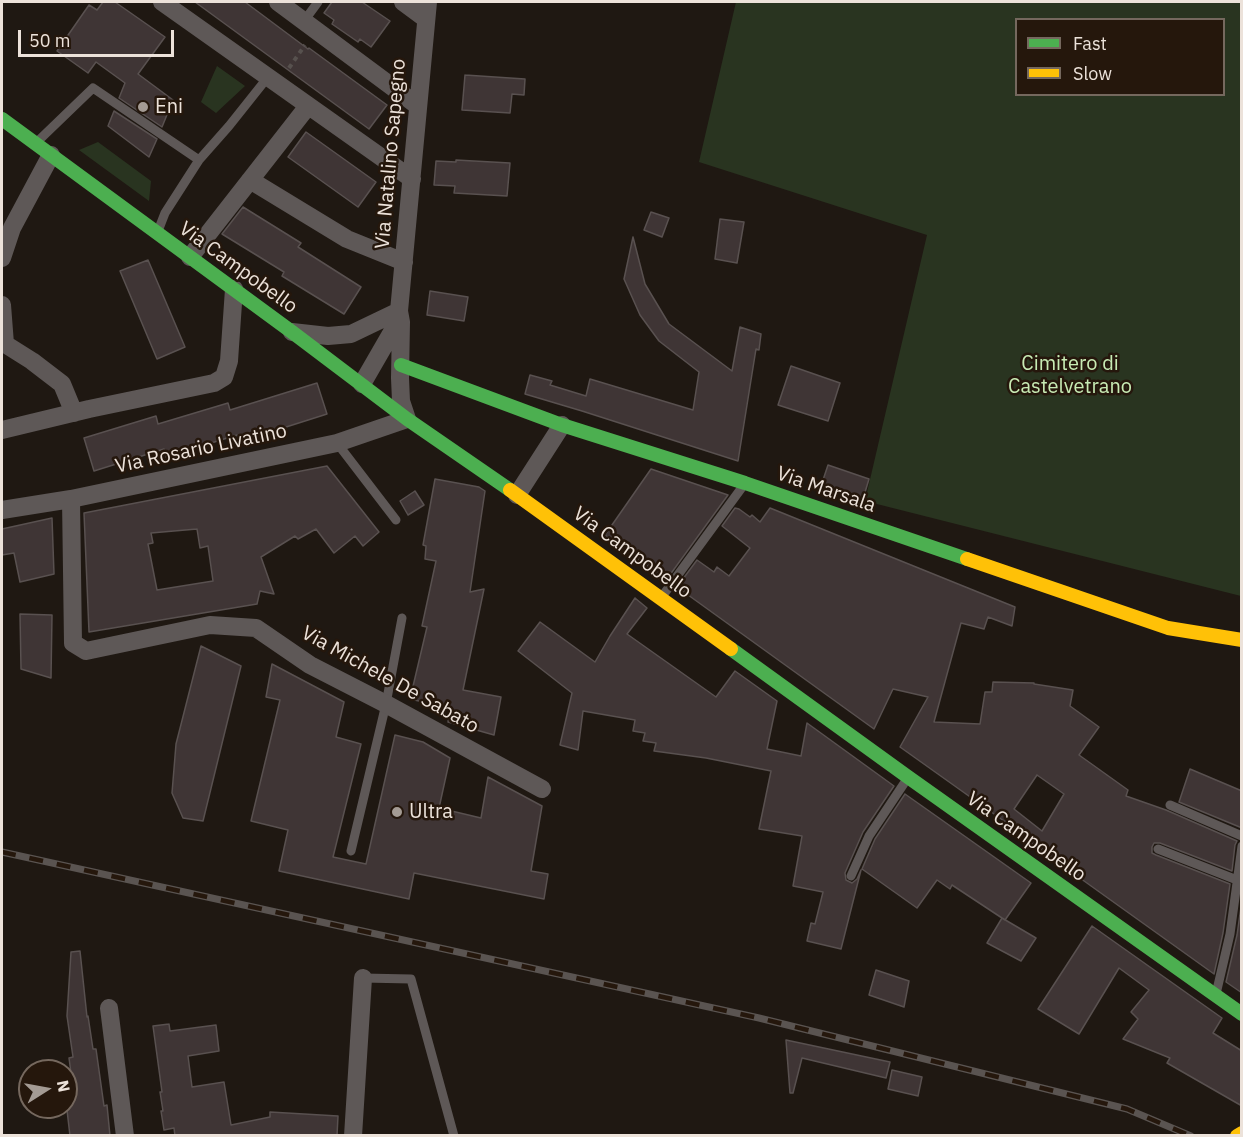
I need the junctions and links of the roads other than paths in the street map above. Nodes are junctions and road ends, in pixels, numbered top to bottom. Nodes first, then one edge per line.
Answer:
1 (162, 2) edge
2 (278, 2) edge
3 (318, 2) edge
4 (403, 2) edge
5 (427, 10) edge
6 (310, 25) junction
7 (273, 81) junction
8 (308, 106) junction
9 (418, 106) junction
10 (2, 119) edge
11 (35, 144) junction
12 (51, 155) junction
13 (199, 160) junction
14 (412, 179) junction
15 (250, 180) junction
16 (158, 234) junction
17 (190, 257) junction
18 (2, 258) edge
19 (404, 262) junction
20 (234, 289) junction
21 (2, 305) edge
22 (399, 311) junction
23 (292, 332) junction
24 (3, 344) edge
25 (401, 365) junction
26 (362, 384) junction
27 (74, 413) junction
28 (407, 419) junction
29 (562, 425) junction
30 (2, 430) edge
31 (337, 443) junction
32 (745, 483) junction
33 (518, 495) junction
34 (71, 499) junction
35 (2, 510) edge
36 (396, 520) dead end
37 (661, 598) junction
38 (402, 618) dead end
39 (1242, 640) edge
40 (386, 704) junction
41 (908, 777) junction
42 (542, 789) dead end
43 (1170, 805) dead end
44 (1242, 836) edge
45 (1242, 846) edge
46 (1158, 849) dead end
47 (351, 851) dead end
48 (851, 876) dead end
49 (1237, 880) junction
50 (363, 978) joint
51 (1216, 997) junction
52 (109, 1008) dead end
53 (1242, 1014) edge
54 (1242, 1133) edge
55 (125, 1136) edge
56 (353, 1136) edge
57 (454, 1136) edge
58 (1238, 1136) edge

1 - 7 street
2 - 6 street
3 - 6 lane
4 - 5 street
5 - 9 street, Via Natalino Sapegno
6 - 9 street
7 - 8 street
7 - 13 lane
8 - 14 street
8 - 15 street
9 - 14 street, Via Natalino Sapegno
10 - 11 main road, Via Campobello
11 - 12 main road, Via Campobello
11 - 13 lane
12 - 16 main road, Via Campobello
12 - 18 street
13 - 16 lane
14 - 19 street, Via Natalino Sapegno
15 - 17 street
15 - 19 street
16 - 17 main road, Via Campobello
17 - 20 main road, Via Campobello
19 - 22 street, Via Natalino Sapegno
20 - 23 main road, Via Campobello
20 - 27 street
21 - 24 street
22 - 23 street
22 - 25 street, Via Natalino Sapegno
22 - 26 street, Via Natalino Sapegno
23 - 26 main road, Via Campobello
24 - 27 street
25 - 28 street, Via Natalino Sapegno
25 - 29 main road, Via Marsala
26 - 28 main road, Via Campobello
27 - 30 street
28 - 31 street, Via Rosario Livatino
28 - 33 main road, Via Campobello
29 - 32 main road, Via Marsala
29 - 33 street
31 - 34 street, Via Rosario Livatino
31 - 36 lane
32 - 37 lane
32 - 39 main road, Via Marsala
33 - 37 main road, Via Campobello
34 - 35 street, Via Rosario Livatino
34 - 40 street, Via Michele De Sabato
37 - 41 main road, Via Campobello
38 - 40 lane
40 - 42 street, Via Michele De Sabato
40 - 47 lane
41 - 48 lane
41 - 51 main road, Via Campobello
43 - 44 lane
45 - 49 lane
46 - 49 lane
49 - 51 lane
50 - 56 street
50 - 57 lane
51 - 53 main road, Via Campobello
52 - 55 street
54 - 58 main road

